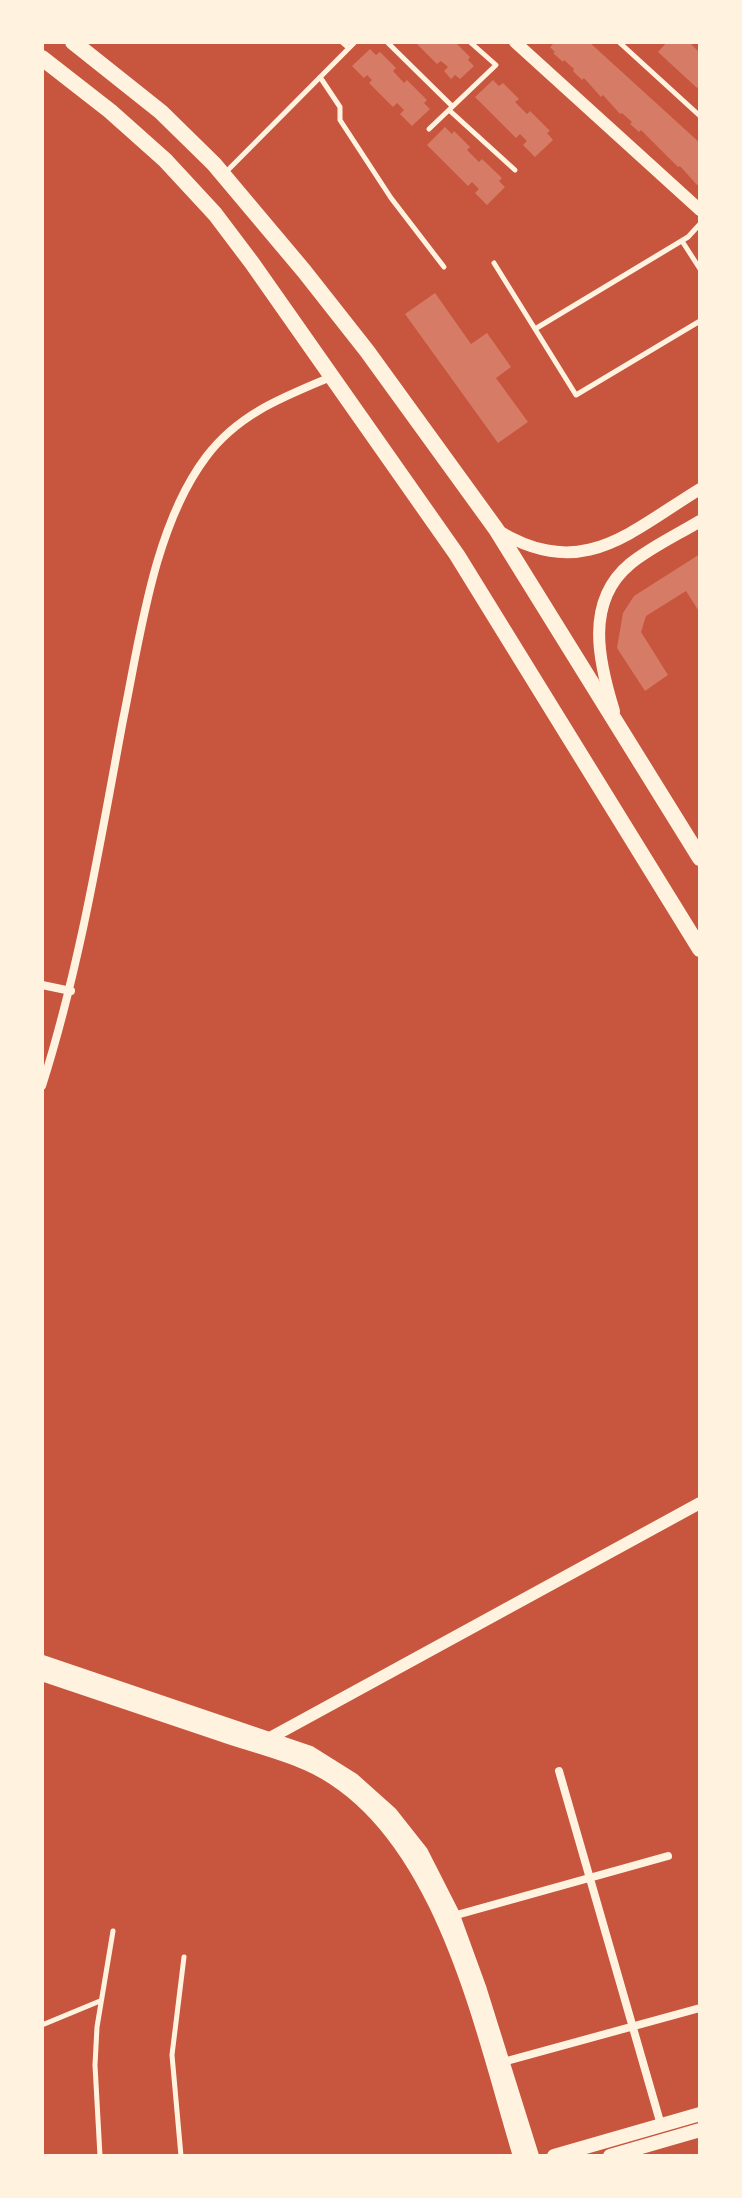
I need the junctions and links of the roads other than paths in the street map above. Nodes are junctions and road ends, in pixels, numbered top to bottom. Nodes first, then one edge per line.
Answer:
1 (73, 42) edge
2 (342, 42) edge
3 (355, 42) edge
4 (387, 42) edge
5 (470, 42) edge
6 (515, 42) edge
7 (619, 42) edge
8 (349, 48) junction
9 (42, 58) edge
10 (320, 77) junction
11 (451, 108) junction
12 (700, 116) edge
13 (429, 129) dead end
14 (515, 170) dead end
15 (224, 175) junction
16 (700, 210) edge
17 (700, 224) edge
18 (682, 241) junction
19 (494, 263) dead end
20 (444, 267) dead end
21 (700, 269) edge
22 (700, 321) edge
23 (535, 329) junction
24 (332, 376) junction
25 (700, 489) edge
26 (700, 521) edge
27 (496, 529) junction
28 (620, 729) junction
29 (700, 858) edge
30 (700, 949) edge
31 (42, 985) edge
32 (71, 991) junction
33 (42, 1086) edge
34 (700, 1503) edge
35 (42, 1662) edge
36 (42, 1674) edge
37 (268, 1739) junction
38 (559, 1771) dead end
39 (668, 1856) dead end
40 (590, 1878) junction
41 (453, 1916) junction
42 (113, 1931) dead end
43 (184, 1957) dead end
44 (100, 2001) junction
45 (700, 2008) edge
46 (42, 2025) edge
47 (632, 2027) junction
48 (503, 2062) junction
49 (700, 2114) edge
50 (661, 2125) junction
51 (700, 2130) edge
52 (100, 2156) edge
53 (181, 2156) edge
54 (520, 2156) edge
55 (532, 2156) edge
56 (554, 2156) edge
57 (610, 2156) edge

1 - 15 highway
2 - 8 lane
3 - 8 lane
4 - 11 lane
5 - 11 lane
6 - 16 street
7 - 12 lane
8 - 10 lane
9 - 24 highway
10 - 15 lane
10 - 20 lane
11 - 13 lane
11 - 14 lane
15 - 27 highway
17 - 18 lane
18 - 21 lane
18 - 23 lane
19 - 23 lane
22 - 23 lane
24 - 30 highway
24 - 32 street
25 - 27 street
26 - 28 street
27 - 28 highway
28 - 29 highway
31 - 32 street
32 - 33 street
34 - 37 street
35 - 37 main road
36 - 54 main road
37 - 41 main road
38 - 40 street
39 - 40 street
40 - 41 street
40 - 47 street
41 - 48 main road
42 - 44 lane
43 - 53 lane
44 - 46 lane
44 - 52 lane
45 - 47 street
47 - 48 street
47 - 50 street
48 - 55 main road
49 - 50 main road
50 - 56 main road
51 - 57 main road

